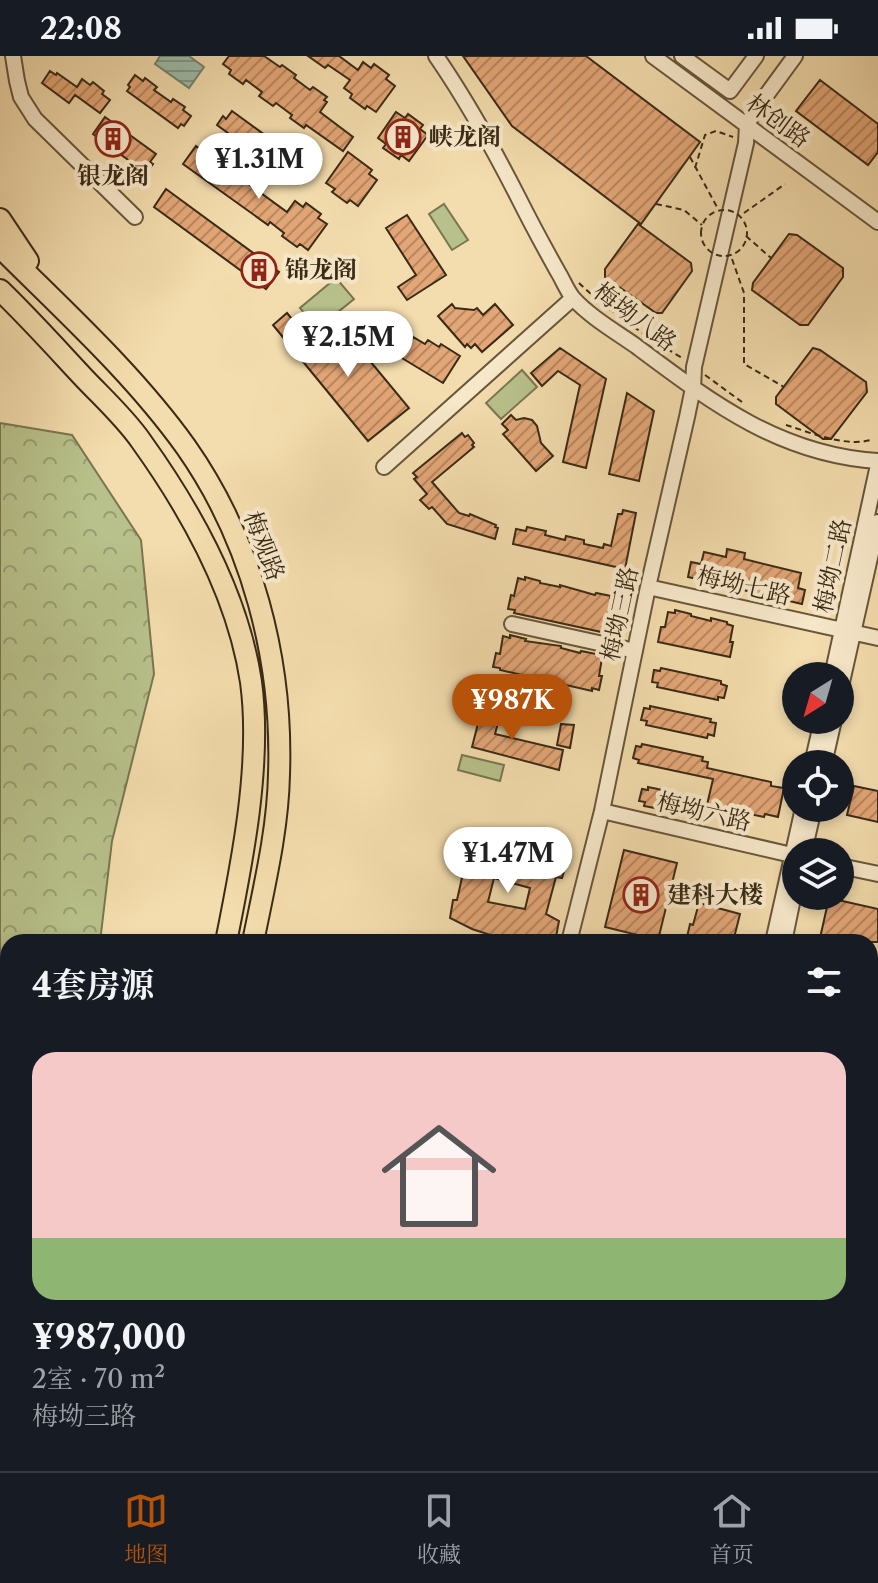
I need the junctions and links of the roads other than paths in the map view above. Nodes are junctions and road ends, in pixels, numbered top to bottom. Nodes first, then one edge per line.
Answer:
1 (13, 56) edge
2 (436, 56) edge
3 (653, 56) edge
4 (682, 56) edge
5 (756, 56) edge
6 (795, 56) edge
7 (747, 125) junction
8 (135, 217) dead end
9 (0, 219) edge
10 (878, 222) edge
11 (0, 247) edge
12 (0, 290) edge
13 (573, 298) junction
14 (0, 308) edge
15 (77, 324) junction
16 (93, 388) junction
17 (693, 388) junction
18 (878, 463) edge
19 (384, 467) dead end
20 (878, 522) edge
21 (648, 587) junction
22 (512, 624) dead end
23 (847, 631) junction
24 (878, 638) edge
25 (635, 651) junction
26 (837, 662) edge
27 (843, 662) edge
28 (602, 811) junction
29 (782, 851) edge
30 (854, 869) edge
31 (878, 874) edge
32 (782, 909) edge
33 (791, 910) edge
34 (227, 934) edge
35 (255, 934) edge
36 (571, 934) edge
37 (775, 934) edge
38 (786, 934) edge

1 - 8 street
2 - 13 street, 梅坳八路
3 - 7 street, 林创路
4 - 5 street
6 - 7 street
7 - 10 street, 林创路
7 - 17 street, 梅坳三路
9 - 15 highway
11 - 15 highway, 梅观路
12 - 16 highway
13 - 17 street, 梅坳八路
13 - 19 street
14 - 16 highway
15 - 35 highway, 梅观路
16 - 34 highway
17 - 18 street, 梅坳八路
17 - 21 street, 梅坳三路
18 - 23 street, 梅坳二路
20 - 23 street, 梅坳二路
21 - 23 street, 梅坳七路
21 - 25 street, 梅坳三路
22 - 25 street
23 - 24 street, 梅坳七路
23 - 26 street, 梅坳二路
23 - 27 street, 梅坳二路
25 - 28 street, 梅坳三路
28 - 29 street, 梅坳六路
28 - 36 street, 梅坳三路
30 - 31 street
32 - 37 street
33 - 38 street

